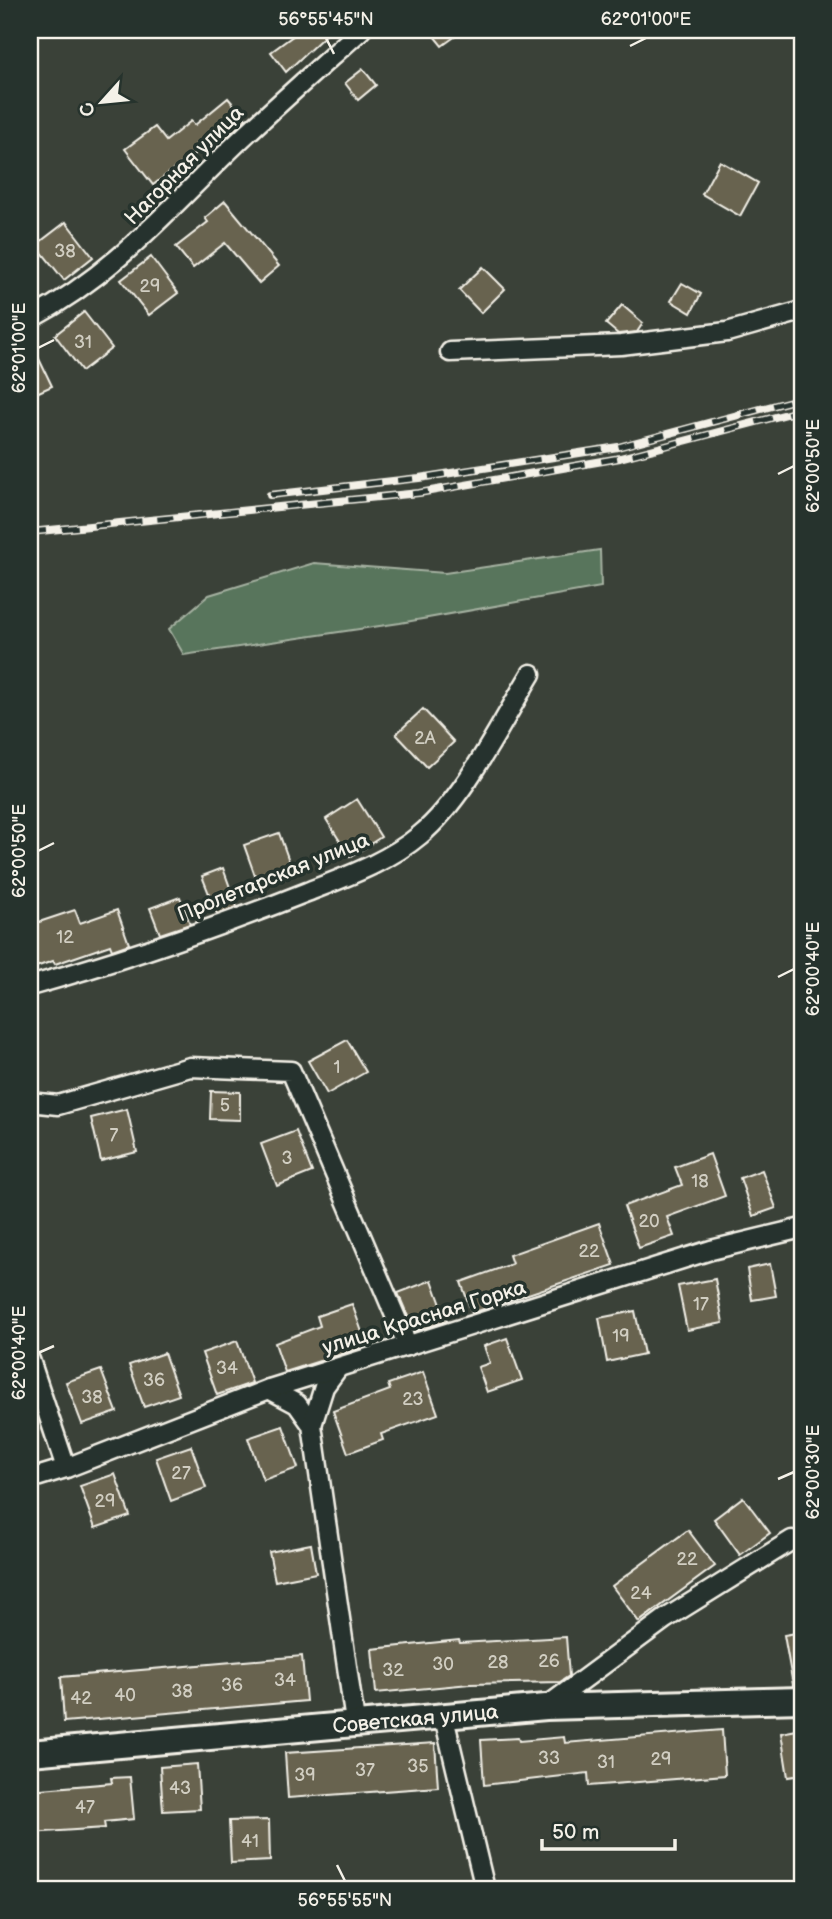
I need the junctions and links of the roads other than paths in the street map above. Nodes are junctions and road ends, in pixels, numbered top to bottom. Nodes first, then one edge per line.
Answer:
1 (361, 30) edge
2 (802, 311) edge
3 (30, 319) edge
4 (450, 352) dead end
5 (531, 674) dead end
6 (30, 986) edge
7 (30, 1102) edge
8 (802, 1228) edge
9 (408, 1346) junction
10 (30, 1360) edge
11 (338, 1368) junction
12 (270, 1390) junction
13 (312, 1425) junction
14 (66, 1468) junction
15 (30, 1479) edge
16 (792, 1540) dead end
17 (802, 1700) edge
18 (546, 1707) junction
19 (444, 1718) junction
20 (355, 1722) junction
21 (30, 1753) edge
22 (485, 1889) edge

1 - 3 street, Нагорная улица
2 - 4 street
5 - 6 street, Пролетарская улица
7 - 9 street
8 - 9 street, улица Красная Горка
9 - 11 street, улица Красная Горка
10 - 14 street
11 - 12 street, улица Красная Горка
11 - 13 street
12 - 13 street
12 - 14 street, улица Красная Горка
13 - 20 street
14 - 15 street
16 - 18 street
17 - 18 main road, Советская улица
18 - 19 main road, Советская улица
19 - 20 main road, Советская улица
19 - 22 street
20 - 21 main road, Советская улица

